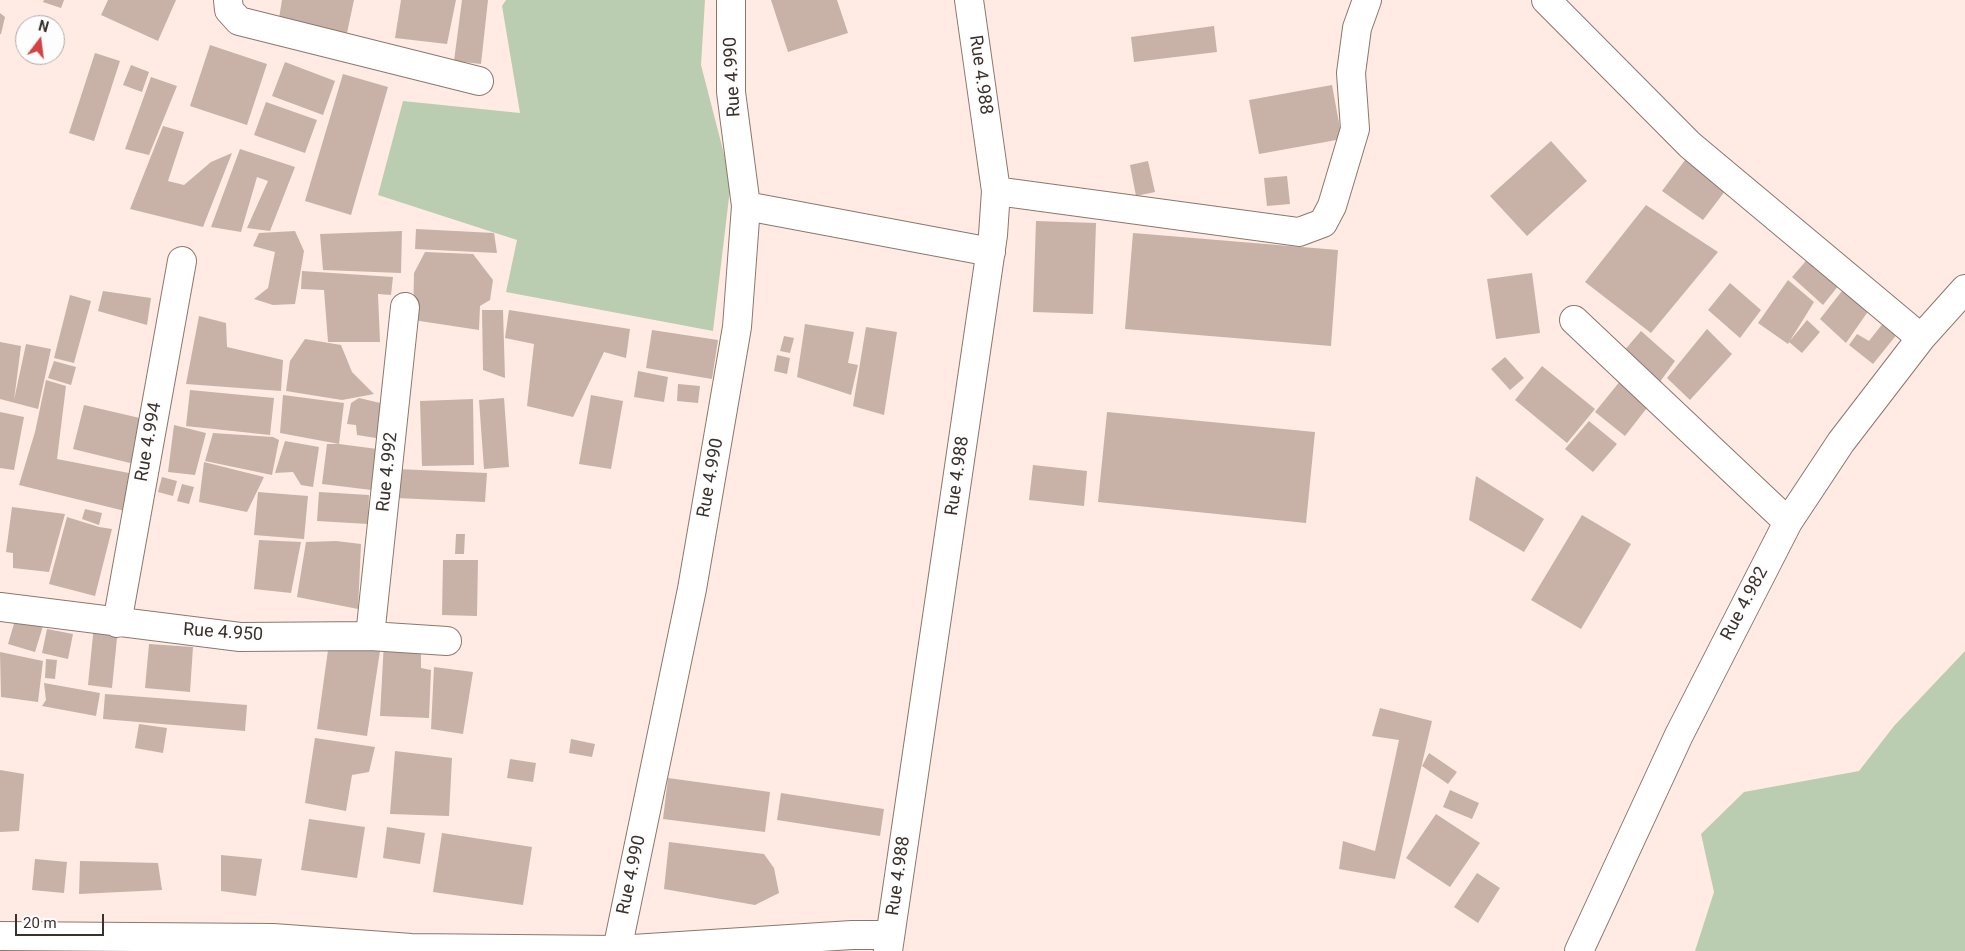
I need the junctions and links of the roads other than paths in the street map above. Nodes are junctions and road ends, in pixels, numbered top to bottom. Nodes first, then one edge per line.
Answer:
1 (228, 0) edge
2 (731, 0) edge
3 (969, 0) edge
4 (1367, 0) edge
5 (1546, 0) edge
6 (479, 81) dead end
7 (996, 191) junction
8 (746, 206) junction
9 (991, 252) junction
10 (182, 261) dead end
11 (1965, 289) edge
12 (405, 307) dead end
13 (1574, 320) dead end
14 (1921, 338) junction
15 (1788, 522) junction
16 (0, 607) edge
17 (117, 623) junction
18 (370, 636) junction
19 (447, 641) dead end
20 (0, 936) edge
21 (889, 943) edge
22 (617, 950) edge
23 (1579, 951) edge

1 - 6 street
2 - 8 street, Rue 4.990
3 - 7 street, Rue 4.988
4 - 7 street
5 - 14 street
7 - 9 street, Rue 4.988
8 - 9 street
8 - 22 street, Rue 4.990
9 - 21 street, Rue 4.988
10 - 17 street, Rue 4.994
11 - 14 street, Rue 4.982
12 - 18 street, Rue 4.992
13 - 15 street
14 - 15 street, Rue 4.982
15 - 23 street, Rue 4.982
16 - 17 street, Rue 4.950
17 - 18 street, Rue 4.950
18 - 19 street, Rue 4.950
20 - 22 street
21 - 22 street

